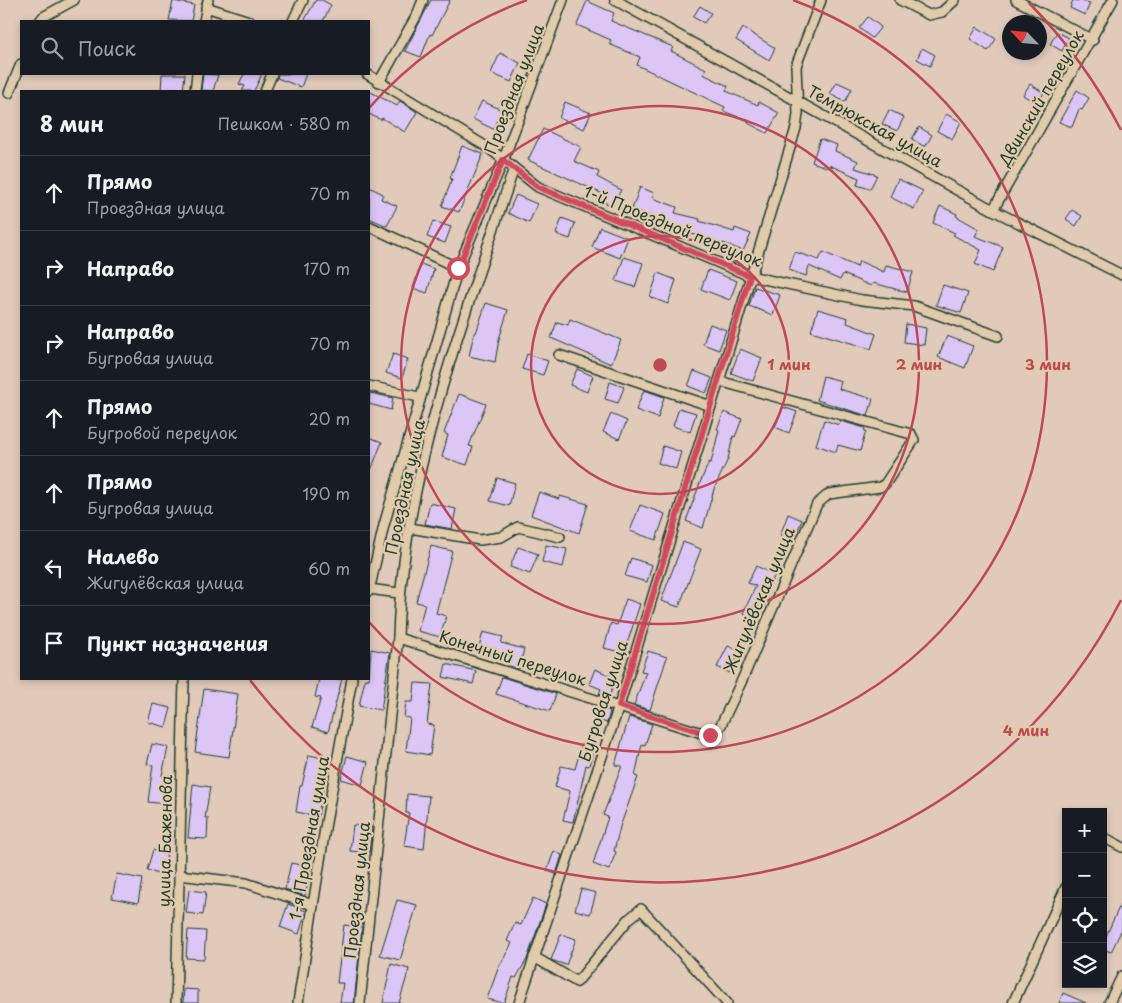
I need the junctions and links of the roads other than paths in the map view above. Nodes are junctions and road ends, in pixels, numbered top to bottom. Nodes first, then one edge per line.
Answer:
1 (74, 0) edge
2 (304, 0) edge
3 (423, 0) edge
4 (563, 0) edge
5 (615, 0) edge
6 (821, 0) edge
7 (900, 0) edge
8 (955, 0) edge
9 (1016, 0) edge
10 (1114, 0) edge
11 (207, 4) edge
12 (41, 20) edge
13 (204, 20) edge
14 (246, 20) edge
15 (294, 20) edge
16 (1093, 40) junction
17 (20, 66) edge
18 (197, 75) edge
19 (272, 75) edge
20 (368, 75) edge
21 (379, 82) junction
22 (195, 90) edge
23 (264, 90) edge
24 (9, 93) dead end
25 (796, 99) junction
26 (503, 160) junction
27 (514, 168) junction
28 (993, 210) junction
29 (370, 226) edge
30 (458, 268) junction
31 (1122, 275) edge
32 (750, 276) junction
33 (998, 336) dead end
34 (558, 355) dead end
35 (719, 381) junction
36 (370, 386) edge
37 (419, 397) junction
38 (711, 406) junction
39 (410, 528) junction
40 (560, 538) dead end
41 (370, 586) edge
42 (370, 590) edge
43 (399, 593) junction
44 (398, 638) junction
45 (184, 680) edge
46 (352, 680) edge
47 (619, 706) junction
48 (1107, 839) edge
49 (1122, 847) edge
50 (179, 875) junction
51 (1062, 896) edge
52 (313, 904) junction
53 (534, 957) junction
54 (1122, 976) edge
55 (176, 1003) edge
56 (298, 1003) edge
57 (360, 1003) edge
58 (519, 1003) edge
59 (726, 1003) edge
60 (1013, 1003) edge
61 (1109, 1003) edge

1 - 12 street
2 - 15 street
3 - 21 street
4 - 26 street, Проездная улица
5 - 25 street, Темрюкская улица
6 - 25 street
7 - 8 street
9 - 16 street
10 - 16 street, Двинский переулок
11 - 13 street
11 - 14 street
16 - 28 street, Двинский переулок
17 - 24 street
18 - 22 street
19 - 23 street
20 - 21 street, 1-й Проездной переулок
21 - 26 street, 1-й Проездной переулок
25 - 28 street, Темрюкская улица
25 - 32 street
26 - 27 street, 1-й Проездной переулок
26 - 30 street, Проездная улица
27 - 32 street, 1-й Проездной переулок
27 - 39 street, Проездная улица
28 - 31 street, Темрюкская улица
29 - 30 street
30 - 37 street, Проездная улица
32 - 33 street, 1-й Проездной переулок
32 - 35 street
34 - 38 street
35 - 38 street, Бугровая улица
35 - 47 street, Жигулёвская улица
36 - 37 street
37 - 41 street, Проездная улица
38 - 47 street, Бугровая улица
39 - 40 street
39 - 43 street, Проездная улица
42 - 43 street
43 - 44 street, Проездная улица
44 - 47 street, Конечный переулок
44 - 57 street, Проездная улица
45 - 50 street, улица Баженова
46 - 52 street, 1-я Проездная улица
47 - 53 street, Бугровая улица
48 - 49 street
50 - 52 street
50 - 55 street, улица Баженова
51 - 60 street
52 - 56 street, 1-я Проездная улица
53 - 58 street, Бугровая улица
53 - 59 street
54 - 61 street

